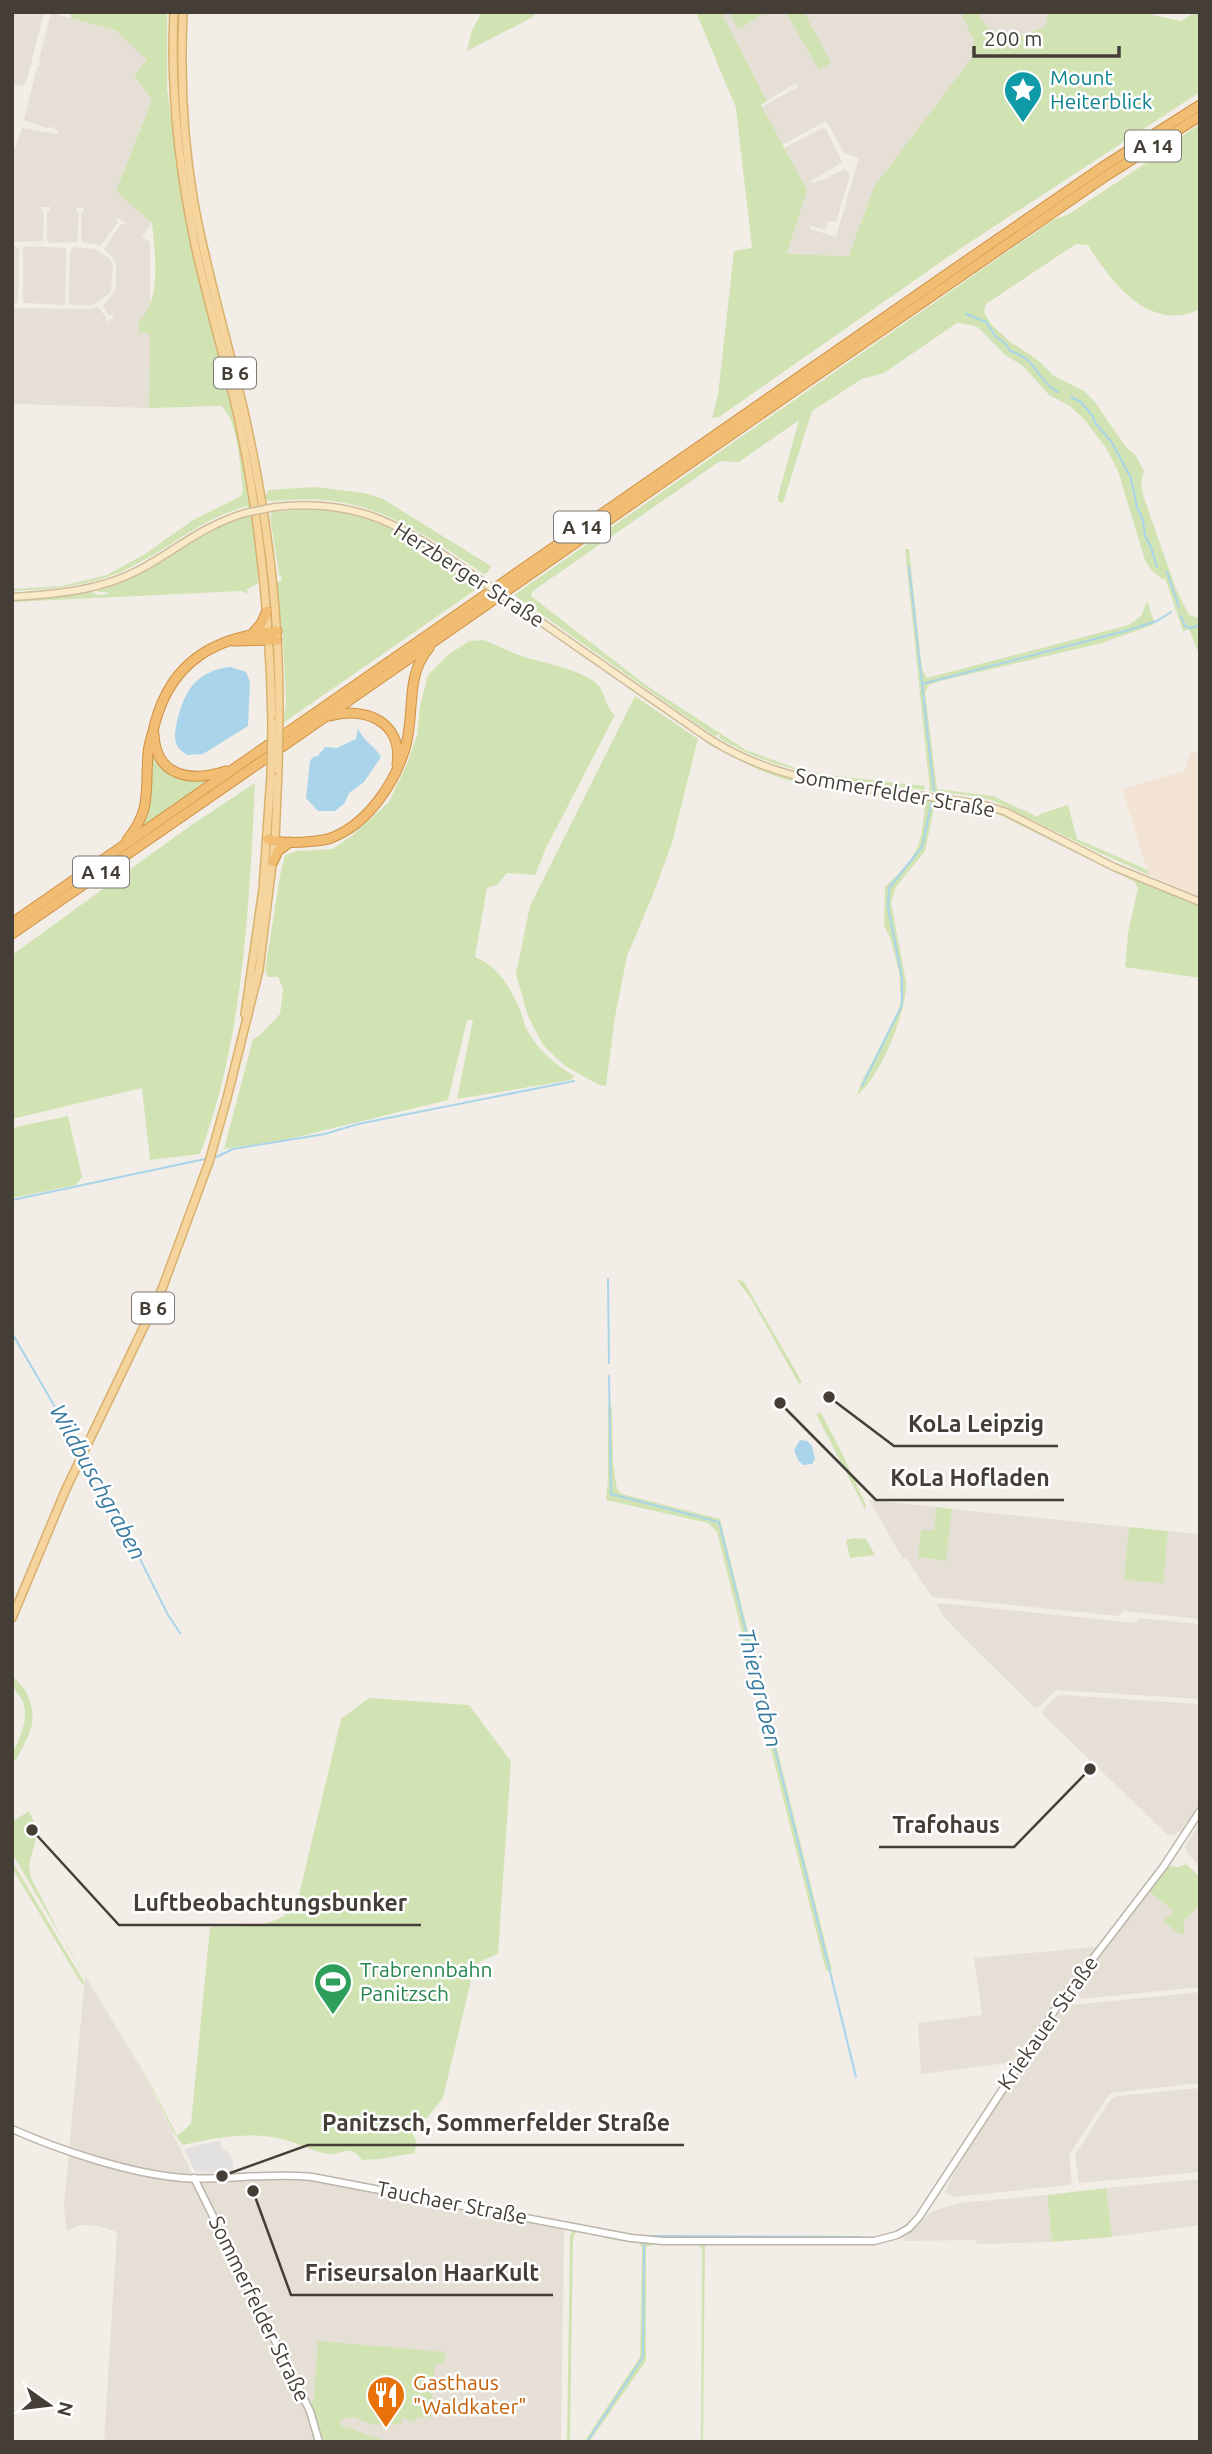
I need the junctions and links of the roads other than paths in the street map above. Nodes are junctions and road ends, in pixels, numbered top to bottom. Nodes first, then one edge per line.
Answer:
1 (174, 12) edge
2 (183, 12) edge
3 (1200, 105) edge
4 (1200, 116) edge
5 (12, 597) edge
6 (267, 611) junction
7 (253, 633) junction
8 (273, 636) junction
9 (439, 638) junction
10 (229, 640) junction
11 (322, 719) junction
12 (154, 729) junction
13 (282, 736) dead end
14 (705, 736) joint
15 (268, 746) dead end
16 (282, 747) dead end
17 (268, 757) dead end
18 (238, 766) junction
19 (396, 771) junction
20 (272, 838) junction
21 (313, 841) junction
22 (290, 842) junction
23 (118, 850) junction
24 (273, 862) junction
25 (1200, 902) edge
26 (12, 923) edge
27 (12, 934) edge
28 (244, 1028) junction
29 (12, 1618) edge
30 (1200, 1811) edge
31 (12, 2129) edge
32 (194, 2178) junction
33 (897, 2235) joint
34 (319, 2442) edge

1 - 6 main road, B 6
2 - 8 main road, B 6
3 - 13 highway, A 14
4 - 9 highway, A 14
5 - 14 main road, Herzberger Straße, bridge
6 - 7 highway
6 - 8 main road, B 6
7 - 8 highway
7 - 10 highway
8 - 10 highway
8 - 20 main road, B 6, bridge
9 - 11 highway, A 14
9 - 19 highway
10 - 12 highway
11 - 16 highway, A 14
11 - 19 highway
12 - 18 highway
12 - 23 highway
14 - 25 main road, Sommerfelder Straße
15 - 18 highway, A 14
17 - 27 highway, A 14
18 - 23 highway, A 14
19 - 21 highway
20 - 21 highway
20 - 22 highway
20 - 24 main road, B 6
20 - 28 main road, B 6
21 - 22 highway
22 - 24 highway
23 - 26 highway, A 14
24 - 28 main road, B 6
28 - 29 main road, B 6
30 - 33 street, Kriekauer Straße
31 - 32 street, Tauchaer Straße
32 - 33 street, Tauchaer Straße
32 - 34 street, Sommerfelder Straße

